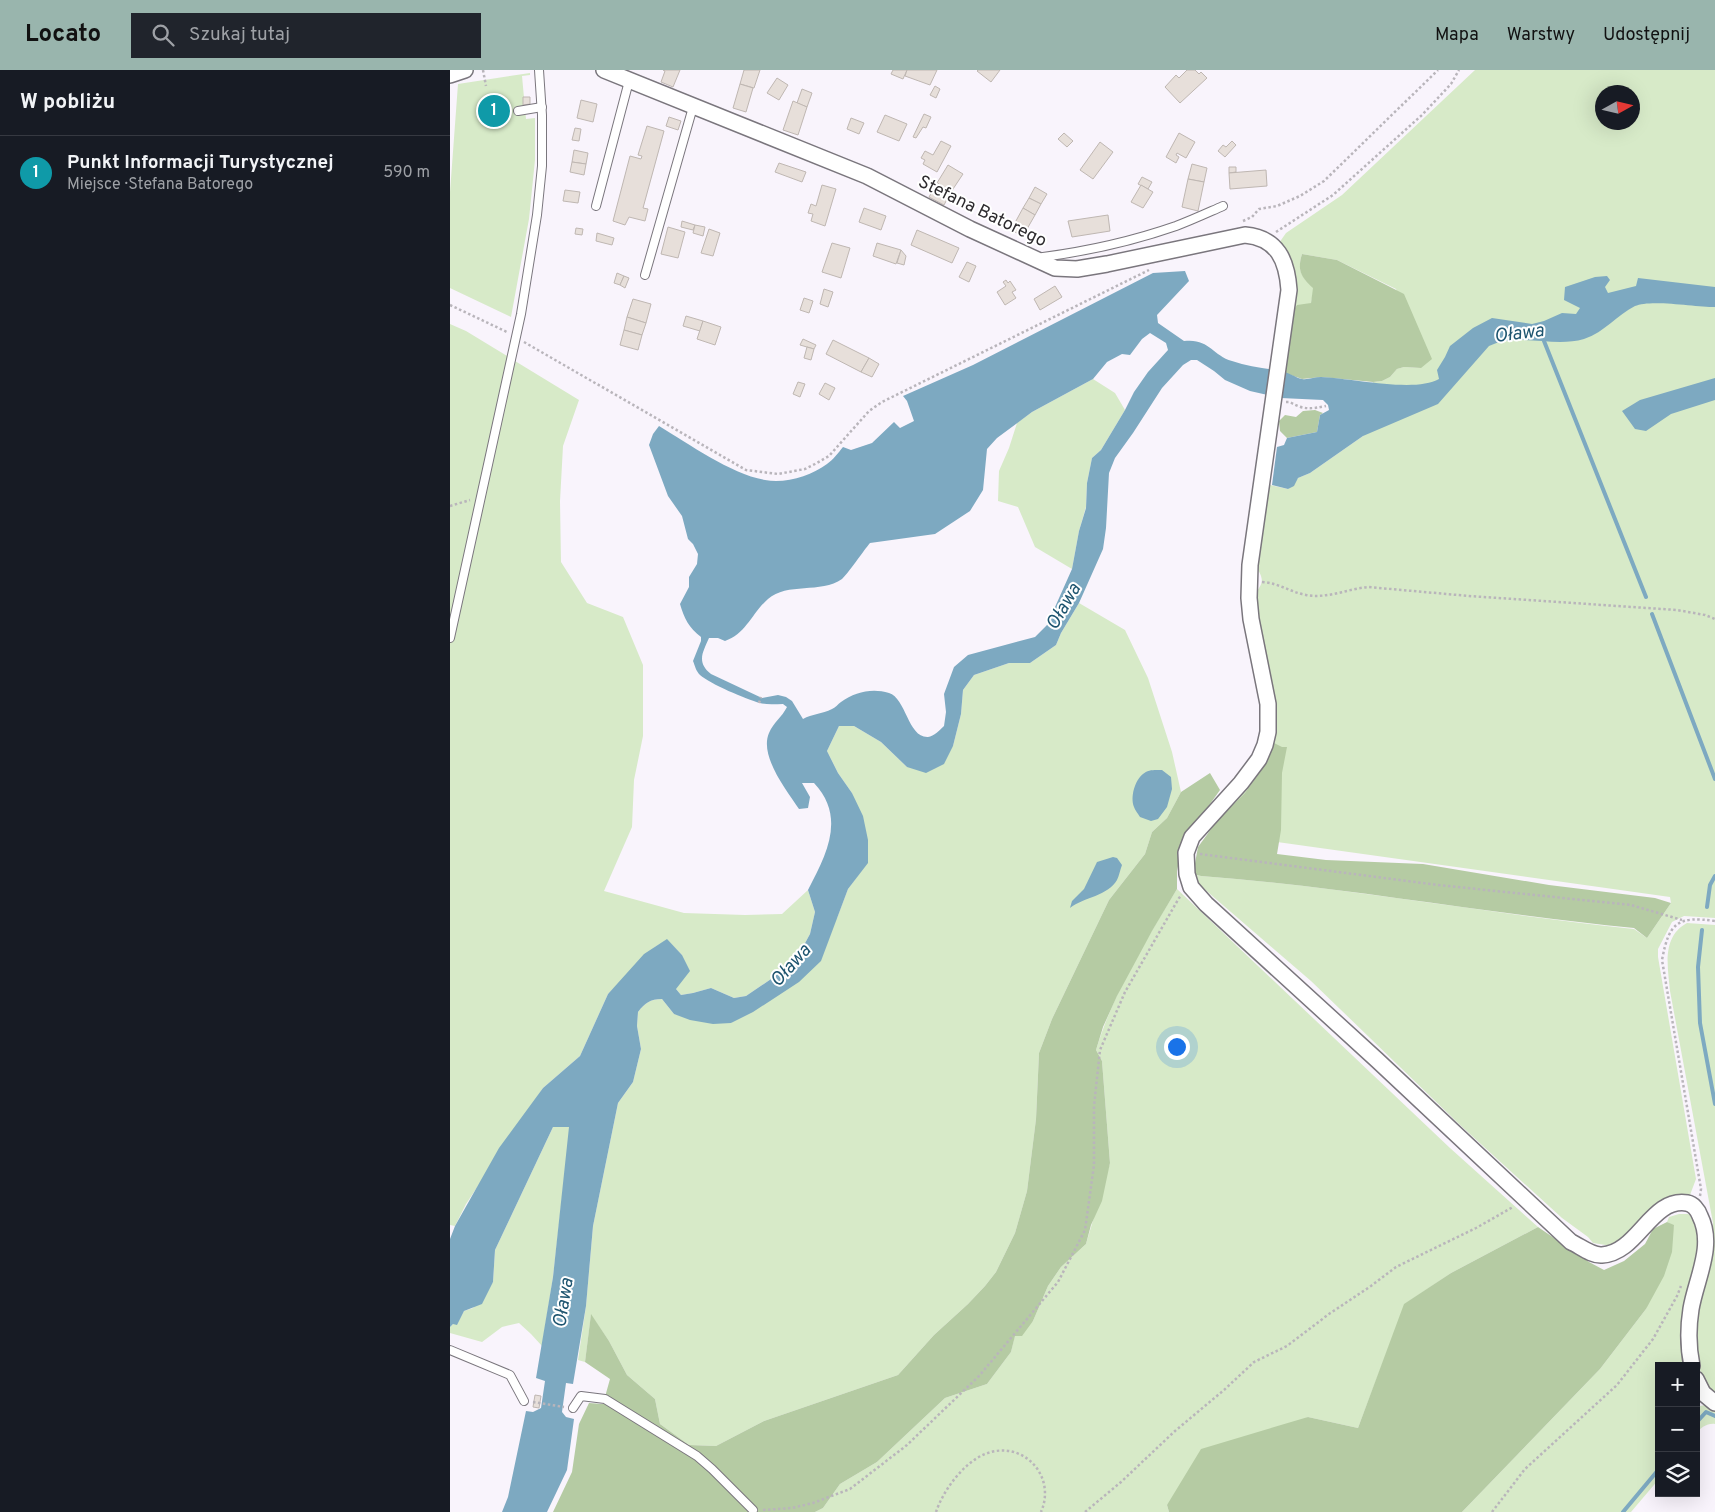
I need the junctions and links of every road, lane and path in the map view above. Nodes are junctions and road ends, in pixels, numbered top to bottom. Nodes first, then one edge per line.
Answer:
1 (464, 70) edge
2 (483, 70) edge
3 (539, 70) edge
4 (606, 70) edge
5 (1438, 70) edge
6 (1459, 70) edge
7 (450, 75) edge
8 (628, 81) junction
9 (486, 86) dead end
10 (542, 107) junction
11 (693, 107) junction
12 (518, 111) dead end
13 (596, 206) dead end
14 (1223, 206) dead end
15 (1243, 221) dead end
16 (1268, 242) junction
17 (1038, 261) junction
18 (1150, 269) dead end
19 (645, 275) dead end
20 (450, 305) edge
21 (515, 337) junction
22 (1272, 401) junction
23 (1326, 406) dead end
24 (480, 498) junction
25 (450, 506) edge
26 (1263, 582) dead end
27 (1715, 619) edge
28 (450, 638) edge
29 (762, 697) dead end
30 (759, 703) dead end
31 (1186, 853) junction
32 (1186, 892) junction
33 (1683, 920) junction
34 (1715, 920) edge
35 (1522, 1197) junction
36 (1698, 1212) junction
37 (1683, 1280) dead end
38 (450, 1350) edge
39 (1692, 1362) edge
40 (1700, 1387) edge
41 (524, 1401) dead end
42 (1715, 1403) edge
43 (540, 1404) dead end
44 (563, 1407) dead end
45 (573, 1408) dead end
46 (753, 1510) joint
47 (936, 1512) edge
48 (1041, 1512) edge
49 (1085, 1512) edge
50 (1492, 1512) edge

1 - 7 street
2 - 9 path
3 - 10 lane
4 - 8 street, Stefana Batorego
5 - 15 path
6 - 16 path
8 - 11 street, Stefana Batorego
8 - 13 lane
10 - 12 lane
10 - 21 lane
11 - 17 street, Stefana Batorego
11 - 19 lane
14 - 17 lane
16 - 17 street, Stefana Batorego
16 - 22 street
18 - 21 path
20 - 21 path
21 - 24 lane
22 - 23 path
22 - 31 street
24 - 25 path
24 - 28 lane
26 - 27 path
29 - 30 path
31 - 32 street
31 - 33 path
32 - 35 street
32 - 46 path
33 - 34 path
33 - 36 path
35 - 36 street
35 - 49 path
36 - 39 street
37 - 50 path
38 - 41 lane
40 - 42 street
43 - 44 path
45 - 46 lane
47 - 48 path

